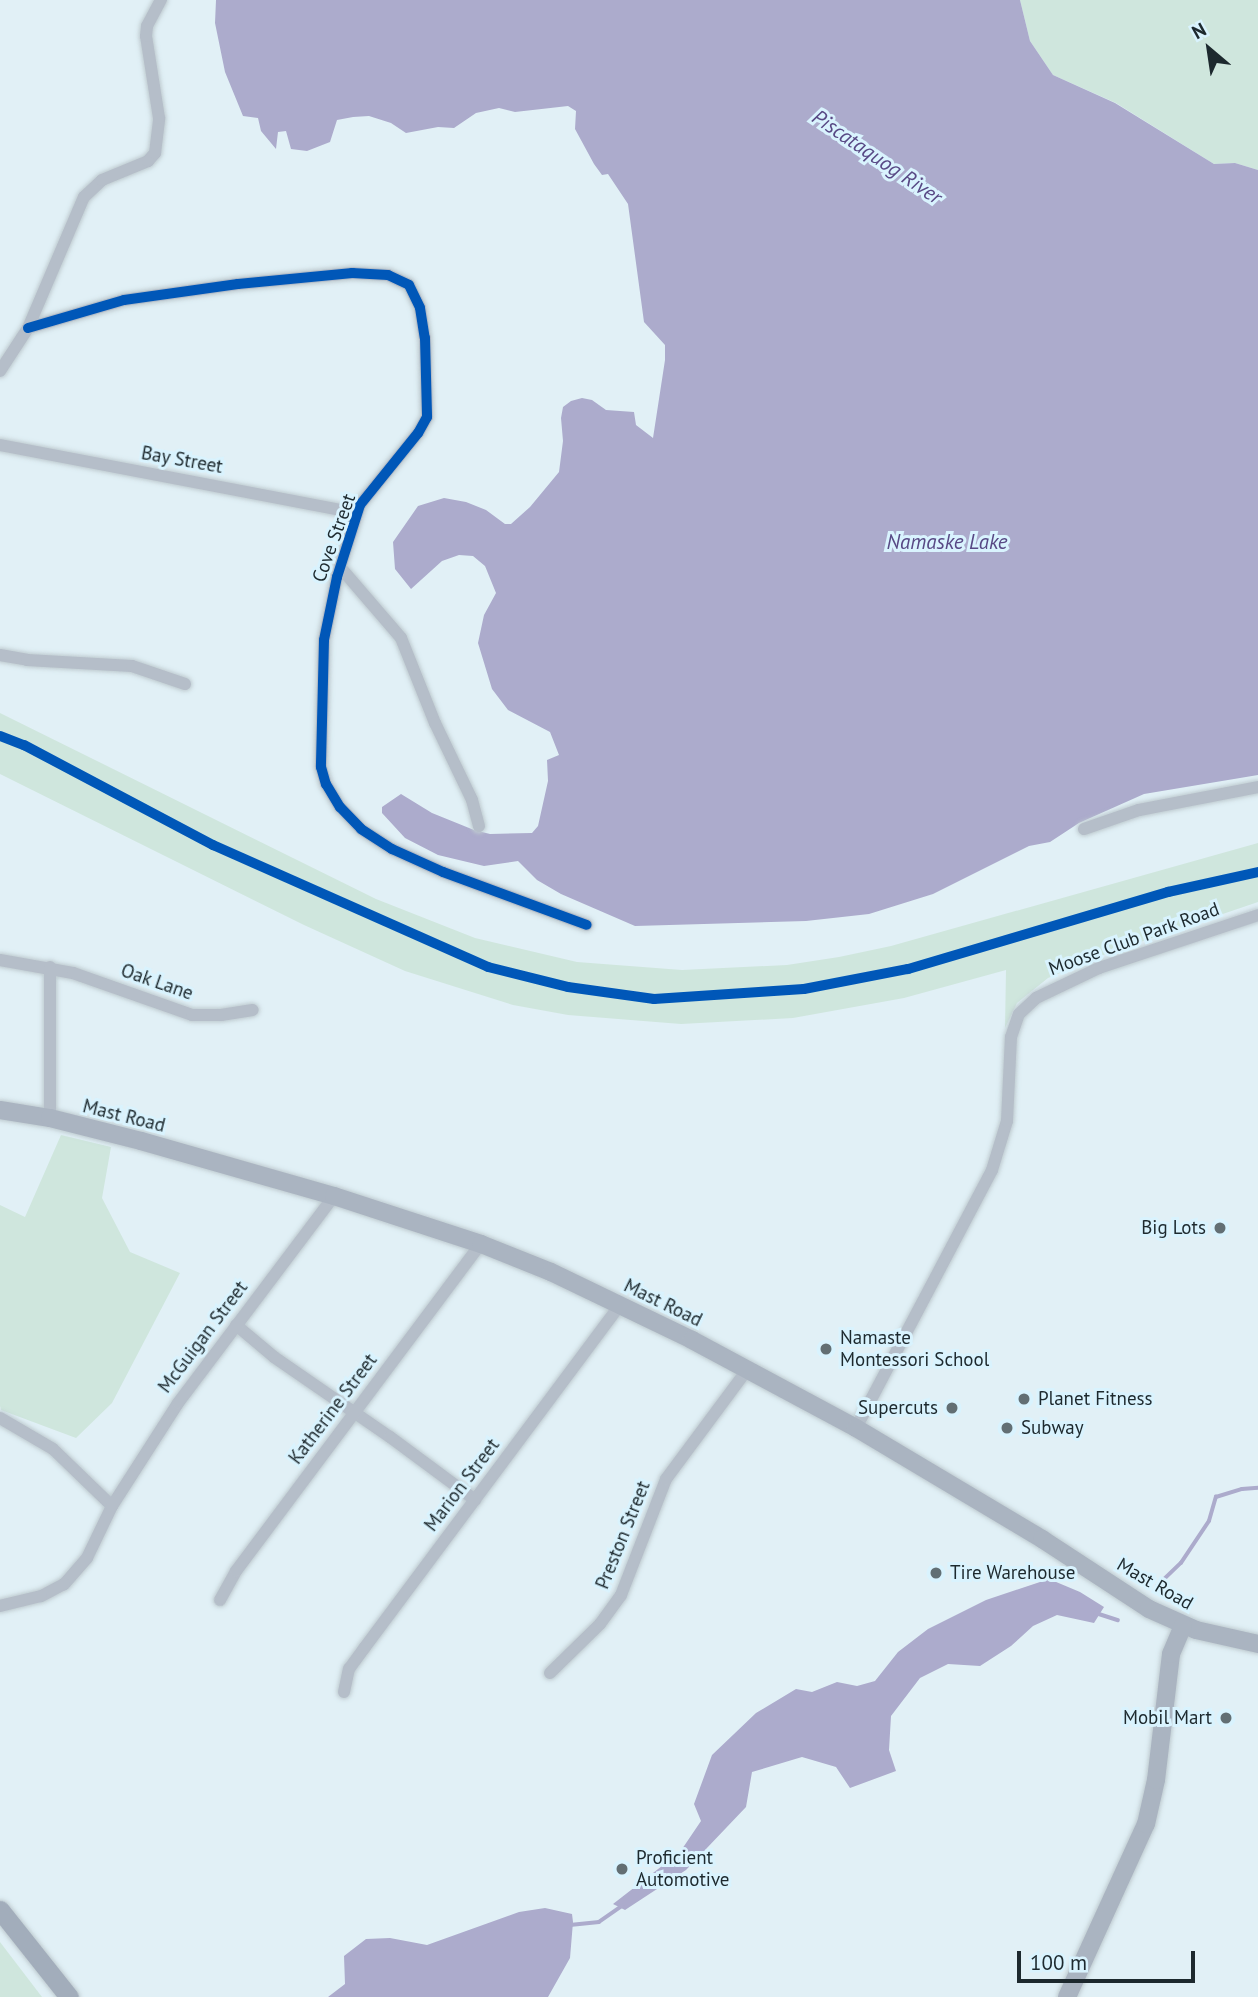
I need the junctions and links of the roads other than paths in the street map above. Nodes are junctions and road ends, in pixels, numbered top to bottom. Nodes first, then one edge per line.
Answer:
1 (161, 0) edge
2 (28, 328) junction
3 (0, 371) edge
4 (0, 445) edge
5 (357, 513) junction
6 (341, 567) junction
7 (0, 655) edge
8 (185, 684) dead end
9 (1258, 787) edge
10 (478, 826) dead end
11 (1084, 830) dead end
12 (1258, 915) edge
13 (587, 925) dead end
14 (0, 960) edge
15 (50, 967) junction
16 (253, 1010) dead end
17 (0, 1110) edge
18 (50, 1118) junction
19 (334, 1196) junction
20 (481, 1244) junction
21 (620, 1305) junction
22 (236, 1325) junction
23 (747, 1370) junction
24 (355, 1413) junction
25 (0, 1418) edge
26 (856, 1428) junction
27 (475, 1500) junction
28 (112, 1506) junction
29 (220, 1600) dead end
30 (0, 1606) edge
31 (1183, 1626) junction
32 (1258, 1644) edge
33 (550, 1673) dead end
34 (344, 1692) dead end
35 (0, 1910) edge
36 (69, 1997) edge
37 (1067, 1997) edge

1 - 2 street
2 - 3 street
2 - 5 street, Cove Street
4 - 5 street, Bay Street
5 - 6 street, Cove Street
6 - 10 street
6 - 13 street, Cove Street
7 - 8 street
9 - 11 street
12 - 26 street, Moose Club Park Road
14 - 15 street, Oak Lane
15 - 16 street, Oak Lane
15 - 18 street
17 - 18 main road, Mast Road
18 - 19 main road, Mast Road
19 - 20 main road, Mast Road
19 - 22 street, McGuigan Street
20 - 21 main road, Mast Road
20 - 24 street, Katherine Street
21 - 23 main road, Mast Road
21 - 27 street, Marion Street
22 - 24 street
22 - 28 street, McGuigan Street
23 - 26 main road, Mast Road
23 - 33 street, Preston Street
24 - 27 street
24 - 29 street, Katherine Street
25 - 28 street
26 - 31 main road, Mast Road
27 - 34 street, Marion Street
28 - 30 street, McGuigan Street
31 - 32 main road, Mast Road
31 - 37 main road
35 - 36 main road

